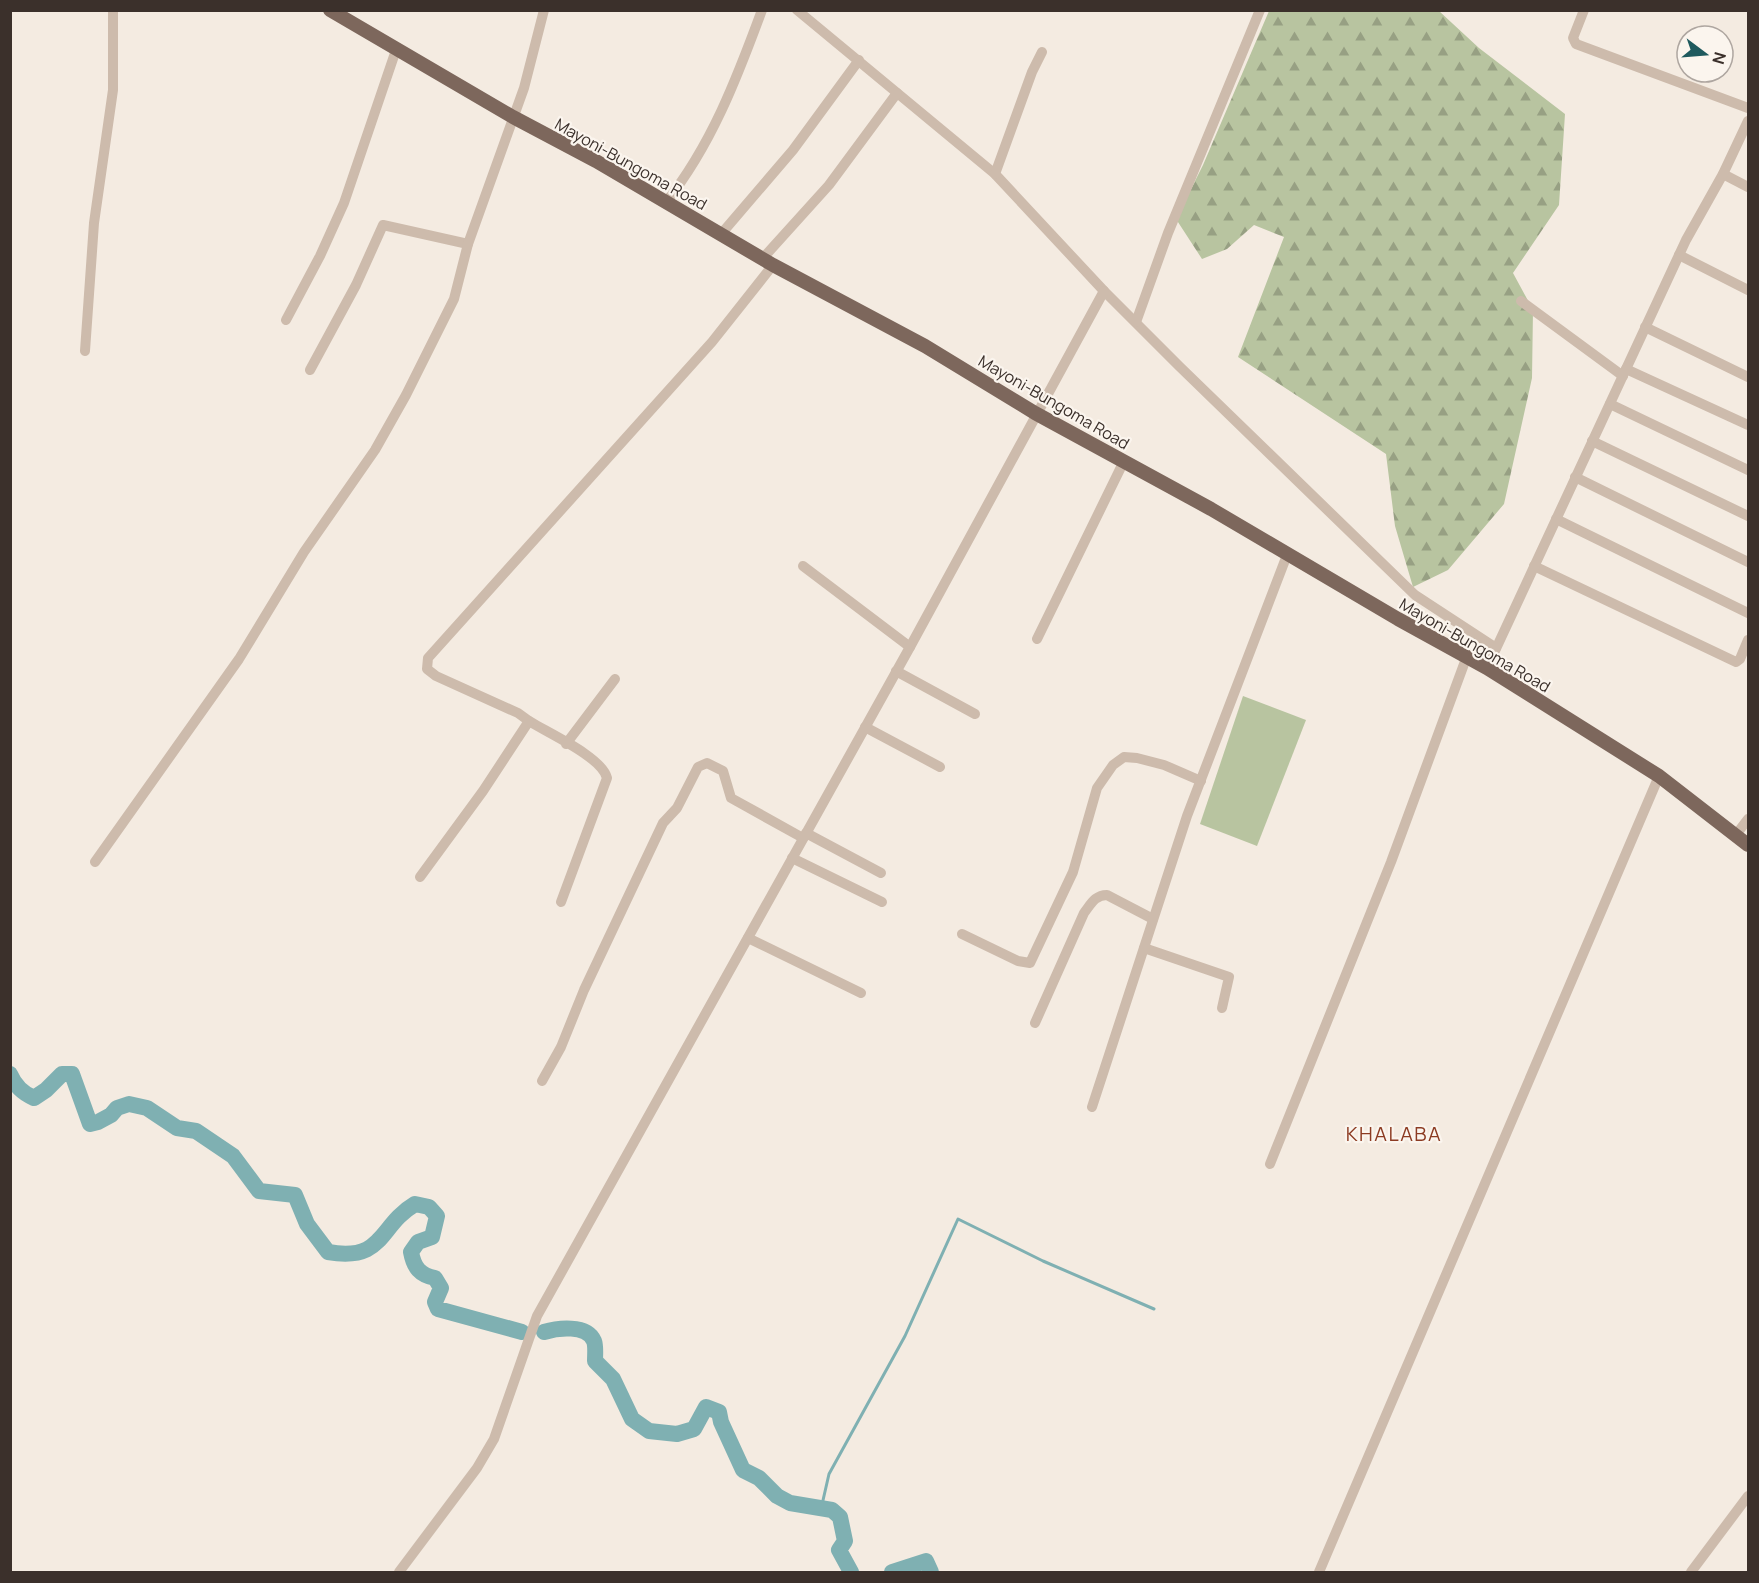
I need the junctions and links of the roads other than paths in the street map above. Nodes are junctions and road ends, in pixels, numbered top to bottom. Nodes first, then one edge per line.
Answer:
1 (113, 10) edge
2 (330, 10) edge
3 (544, 10) edge
4 (762, 10) edge
5 (797, 10) edge
6 (1260, 10) edge
7 (1584, 10) edge
8 (344, 14) edge
9 (396, 50) junction
10 (1042, 52) dead end
11 (859, 60) junction
12 (897, 93) junction
13 (1749, 108) edge
14 (513, 117) junction
15 (1749, 121) edge
16 (995, 174) junction
17 (1723, 174) junction
18 (1749, 187) edge
19 (666, 202) junction
20 (722, 233) junction
21 (468, 243) junction
22 (1679, 255) junction
23 (768, 261) junction
24 (1749, 290) edge
25 (1104, 291) junction
26 (1521, 301) dead end
27 (286, 320) dead end
28 (1136, 322) junction
29 (1645, 327) junction
30 (85, 351) dead end
31 (310, 370) dead end
32 (1624, 373) junction
33 (1749, 377) edge
34 (1610, 404) junction
35 (1035, 413) junction
36 (1749, 425) edge
37 (1592, 441) junction
38 (1124, 461) junction
39 (1749, 470) edge
40 (1575, 477) junction
41 (1749, 516) edge
42 (1556, 519) junction
43 (1287, 555) junction
44 (1749, 562) edge
45 (802, 566) dead end
46 (1534, 566) junction
47 (1749, 613) edge
48 (1037, 639) dead end
49 (1749, 640) edge
50 (910, 647) junction
51 (1496, 648) junction
52 (1467, 656) junction
53 (1487, 668) junction
54 (896, 671) junction
55 (615, 679) dead end
56 (975, 714) dead end
57 (529, 721) junction
58 (865, 727) junction
59 (566, 744) junction
60 (940, 767) dead end
61 (1659, 776) junction
62 (1202, 780) junction
63 (1749, 819) edge
64 (805, 835) junction
65 (1735, 836) junction
66 (1749, 845) edge
67 (792, 858) junction
68 (95, 862) dead end
69 (881, 873) dead end
70 (420, 877) dead end
71 (561, 902) dead end
72 (882, 903) dead end
73 (1153, 919) junction
74 (962, 934) dead end
75 (748, 938) junction
76 (1144, 948) junction
77 (861, 993) dead end
78 (1222, 1008) dead end
79 (1035, 1023) dead end
80 (542, 1081) dead end
81 (1092, 1107) dead end
82 (1270, 1164) dead end
83 (1749, 1497) edge
84 (399, 1572) edge
85 (1319, 1572) edge
86 (1691, 1572) edge

1 - 30 street
2 - 8 main road, Mayoni-Bungoma Road
3 - 14 street
4 - 19 street
5 - 11 street
6 - 28 street
7 - 13 street
8 - 9 main road, Mayoni-Bungoma Road
9 - 14 main road, Mayoni-Bungoma Road
9 - 27 street
10 - 16 street
11 - 12 street
11 - 20 street
12 - 16 street
12 - 23 street
14 - 19 main road, Mayoni-Bungoma Road
14 - 21 street
15 - 17 street
16 - 25 street
17 - 18 street
17 - 22 street
19 - 20 main road, Mayoni-Bungoma Road
20 - 23 main road, Mayoni-Bungoma Road
21 - 31 street
21 - 68 street
22 - 24 street
22 - 29 street
23 - 35 main road, Mayoni-Bungoma Road
23 - 57 street
25 - 28 street
25 - 35 street
26 - 32 street
28 - 51 street
29 - 32 street
29 - 33 street
32 - 34 street
32 - 36 street
34 - 37 street
34 - 39 street
35 - 38 main road, Mayoni-Bungoma Road
35 - 50 street
37 - 40 street
37 - 41 street
38 - 43 main road, Mayoni-Bungoma Road
38 - 48 street
40 - 42 street
40 - 44 street
42 - 46 street
42 - 47 street
43 - 52 main road, Mayoni-Bungoma Road
43 - 62 street
45 - 50 street
46 - 49 street
46 - 51 street
50 - 54 street
51 - 53 street
52 - 53 main road, Mayoni-Bungoma Road
52 - 82 street
53 - 61 main road, Mayoni-Bungoma Road
54 - 56 street
54 - 58 street
55 - 59 street
57 - 59 street
57 - 70 street
58 - 60 street
58 - 64 street
59 - 71 street
61 - 65 main road, Mayoni-Bungoma Road
61 - 85 street
62 - 73 street
62 - 74 street
63 - 65 street
64 - 67 street
64 - 69 street
64 - 80 street
65 - 66 main road, Mayoni-Bungoma Road
67 - 72 street
67 - 75 street
73 - 76 street
73 - 79 street
75 - 77 street
75 - 84 street
76 - 78 street
76 - 81 street
83 - 86 street

